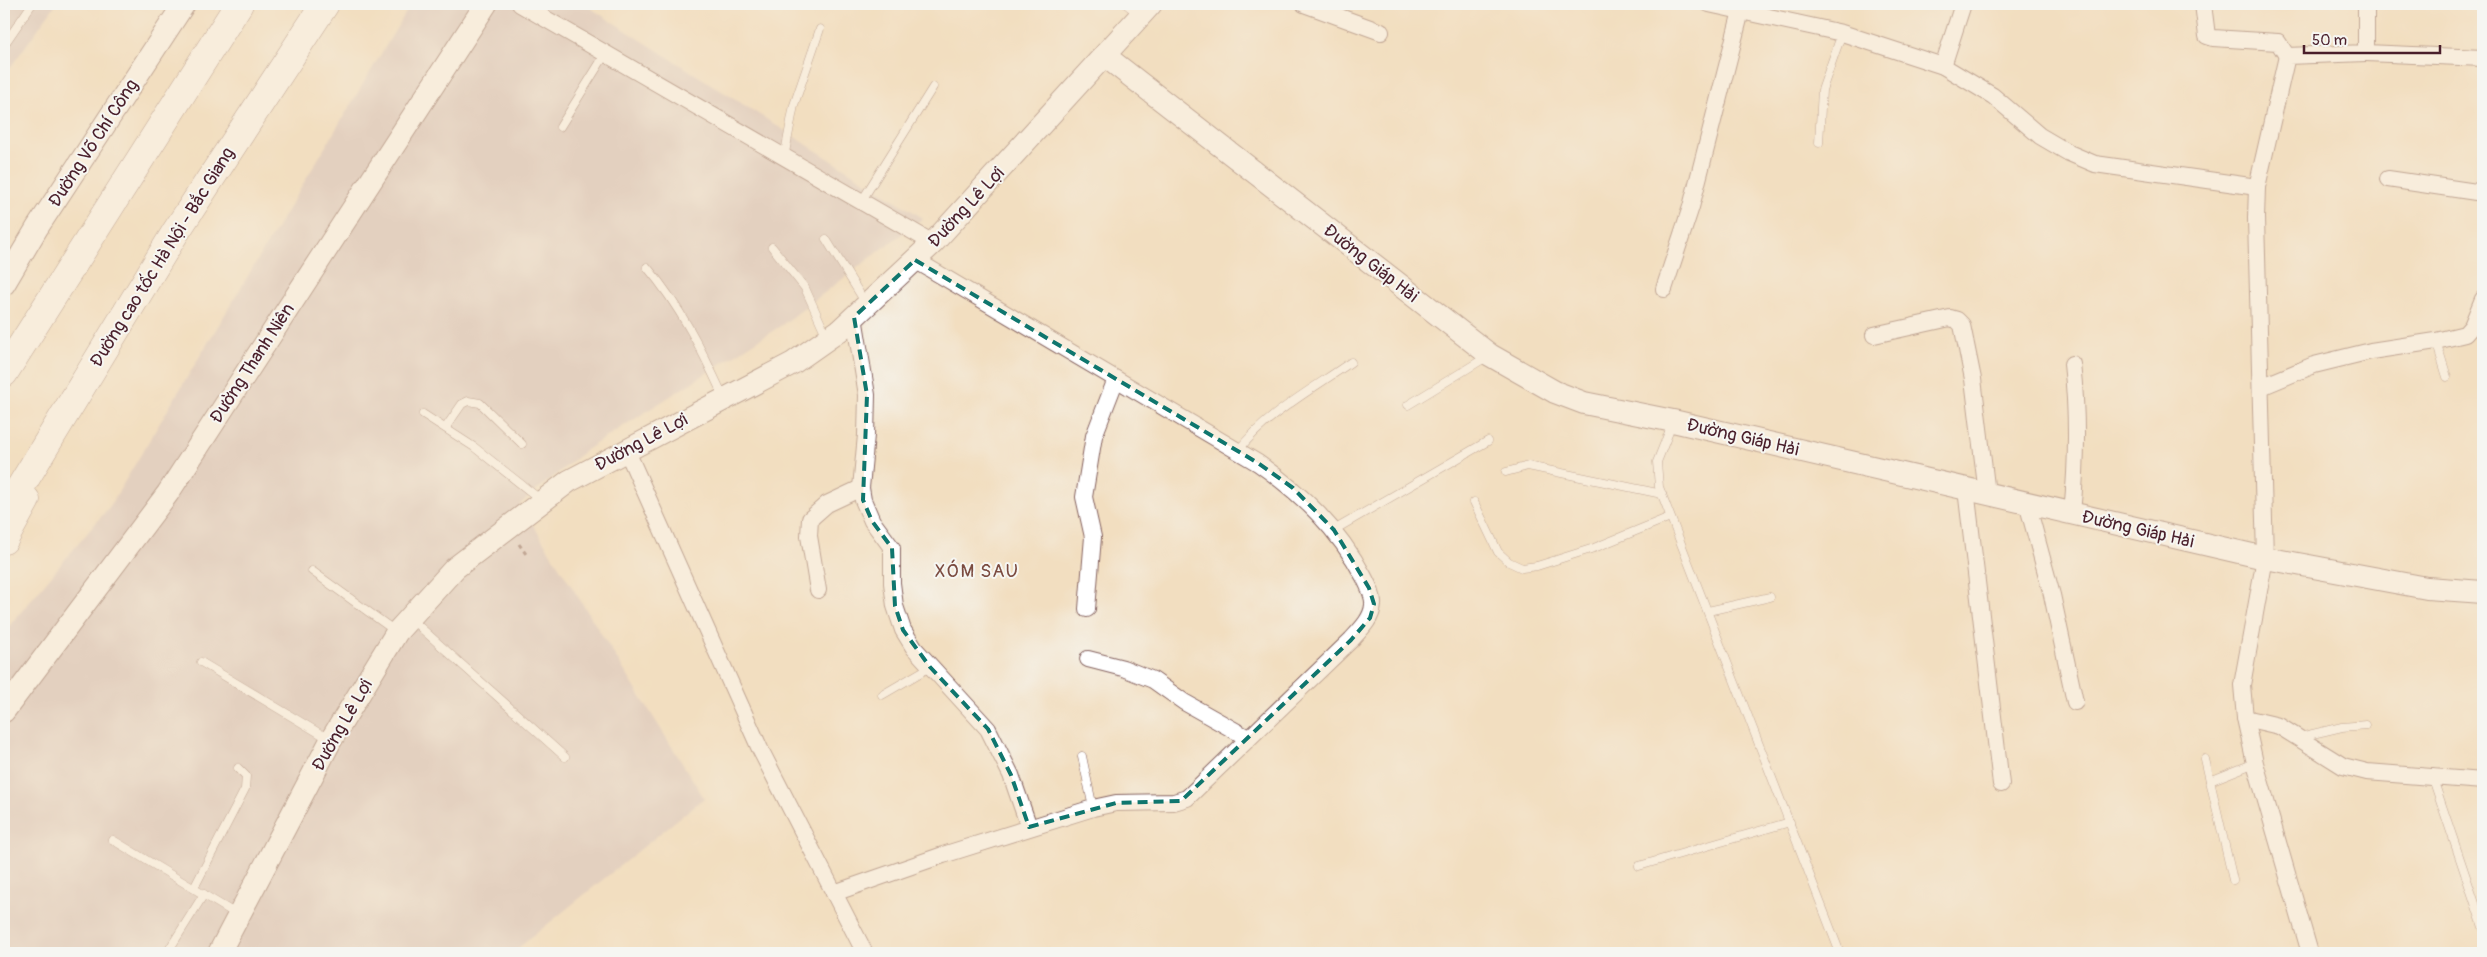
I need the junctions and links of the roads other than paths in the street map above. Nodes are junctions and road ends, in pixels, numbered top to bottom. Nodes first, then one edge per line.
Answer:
1 (32, 4) edge
2 (184, 4) edge
3 (238, 4) edge
4 (325, 4) edge
5 (486, 4) edge
6 (520, 4) edge
7 (1304, 4) edge
8 (1709, 4) edge
9 (1963, 4) edge
10 (2203, 4) edge
11 (2366, 4) edge
12 (1139, 8) edge
13 (1741, 11) junction
14 (820, 29) dead end
15 (1381, 32) dead end
16 (1842, 33) junction
17 (4, 45) edge
18 (606, 53) junction
19 (2366, 53) junction
20 (1105, 56) junction
21 (2287, 56) junction
22 (2483, 58) edge
23 (1943, 66) junction
24 (933, 87) dead end
25 (560, 127) dead end
26 (1819, 143) dead end
27 (784, 158) junction
28 (2388, 179) dead end
29 (2257, 187) junction
30 (2483, 193) edge
31 (860, 202) junction
32 (175, 233) junction
33 (826, 239) dead end
34 (933, 243) junction
35 (772, 248) dead end
36 (915, 260) junction
37 (648, 266) dead end
38 (4, 284) edge
39 (1664, 289) dead end
40 (2483, 299) edge
41 (861, 312) junction
42 (1874, 335) dead end
43 (828, 338) junction
44 (2436, 341) junction
45 (1490, 355) junction
46 (1351, 362) dead end
47 (2072, 364) dead end
48 (4, 373) edge
49 (2447, 377) dead end
50 (1116, 379) junction
51 (2261, 387) junction
52 (724, 398) junction
53 (1408, 405) dead end
54 (423, 414) dead end
55 (1673, 421) junction
56 (446, 427) junction
57 (1488, 442) dead end
58 (522, 444) dead end
59 (626, 449) junction
60 (1238, 451) junction
61 (1506, 472) dead end
62 (862, 488) junction
63 (1977, 491) junction
64 (1662, 494) junction
65 (542, 502) junction
66 (1474, 502) dead end
67 (2027, 503) junction
68 (4, 514) edge
69 (2072, 514) junction
70 (1670, 517) junction
71 (1334, 530) junction
72 (4, 540) edge
73 (2265, 558) junction
74 (312, 571) dead end
75 (818, 590) dead end
76 (2483, 592) edge
77 (1770, 597) dead end
78 (1087, 609) dead end
79 (1708, 611) junction
80 (403, 625) junction
81 (1088, 659) dead end
82 (201, 662) dead end
83 (930, 667) junction
84 (882, 695) dead end
85 (2075, 702) dead end
86 (4, 711) edge
87 (2245, 718) junction
88 (2366, 726) dead end
89 (2300, 737) junction
90 (1248, 738) junction
91 (331, 740) junction
92 (1082, 756) dead end
93 (565, 757) dead end
94 (2205, 759) dead end
95 (2255, 763) junction
96 (238, 768) dead end
97 (2432, 776) junction
98 (2210, 781) junction
99 (2483, 781) edge
100 (2001, 784) dead end
101 (1093, 808) junction
102 (1790, 822) junction
103 (1029, 827) junction
104 (113, 840) dead end
105 (1639, 866) dead end
106 (2233, 880) dead end
107 (194, 888) junction
108 (834, 893) junction
109 (204, 894) junction
110 (240, 916) junction
111 (2483, 927) edge
112 (167, 953) edge
113 (219, 953) edge
114 (865, 953) edge
115 (1840, 953) edge
116 (2310, 953) edge

1 - 17 lane
2 - 38 street, Đường Võ Chí Công
3 - 48 highway
4 - 32 highway, Đường cao tốc Hà Nội - Bắc Giang
5 - 86 street, Đường Thanh Niên
6 - 18 street
7 - 15 street
8 - 13 street
9 - 23 street
10 - 21 street
11 - 19 street
12 - 20 street, Đường Lê Lợi
13 - 16 street
13 - 39 street
14 - 27 lane
16 - 23 street
16 - 26 lane
18 - 25 lane
18 - 27 street
19 - 21 street
19 - 22 street
20 - 34 street, Đường Lê Lợi
20 - 45 street, Đường Giáp Hải
21 - 29 street
23 - 29 street
24 - 31 lane
27 - 31 street
28 - 30 street
29 - 51 street
31 - 34 street
32 - 68 highway, Đường cao tốc Hà Nội - Bắc Giang
32 - 72 highway
33 - 41 lane
34 - 36 street, Đường Lê Lợi
35 - 43 lane
36 - 41 street, Đường Lê Lợi
36 - 50 street
37 - 52 lane
40 - 44 street
41 - 43 street, Đường Lê Lợi
41 - 62 street
42 - 63 street
43 - 52 street, Đường Lê Lợi
44 - 49 lane
44 - 51 street
45 - 53 lane
45 - 55 street, Đường Giáp Hải
46 - 60 lane
47 - 69 street
50 - 60 street
50 - 78 street
51 - 73 street
52 - 59 street, Đường Lê Lợi
54 - 56 lane
55 - 63 street, Đường Giáp Hải
55 - 64 lane
56 - 58 lane
56 - 65 lane
57 - 71 lane
59 - 65 street, Đường Lê Lợi
59 - 108 street
60 - 71 street
61 - 64 lane
62 - 75 street
62 - 83 street
63 - 67 street, Đường Giáp Hải
63 - 100 street
64 - 70 lane
65 - 80 street, Đường Lê Lợi
66 - 70 lane
67 - 69 street, Đường Giáp Hải
67 - 85 street
69 - 73 street, Đường Giáp Hải
70 - 79 lane
71 - 90 street
73 - 76 street, Đường Giáp Hải
73 - 87 street
74 - 80 lane
77 - 79 lane
79 - 102 lane
80 - 91 street, Đường Lê Lợi
80 - 93 lane
81 - 90 street
82 - 91 lane
83 - 84 lane
83 - 103 street
87 - 89 street
87 - 95 street
88 - 89 lane
89 - 97 street
90 - 101 street
91 - 110 street, Đường Lê Lợi
92 - 101 lane
94 - 98 lane
95 - 98 lane
95 - 116 street
96 - 107 lane
97 - 99 street
97 - 111 lane
98 - 106 lane
101 - 103 street
102 - 105 lane
102 - 115 lane
103 - 108 street
104 - 107 lane
107 - 109 lane
108 - 114 street
109 - 110 lane
109 - 112 lane
110 - 113 street, Đường Lê Lợi

